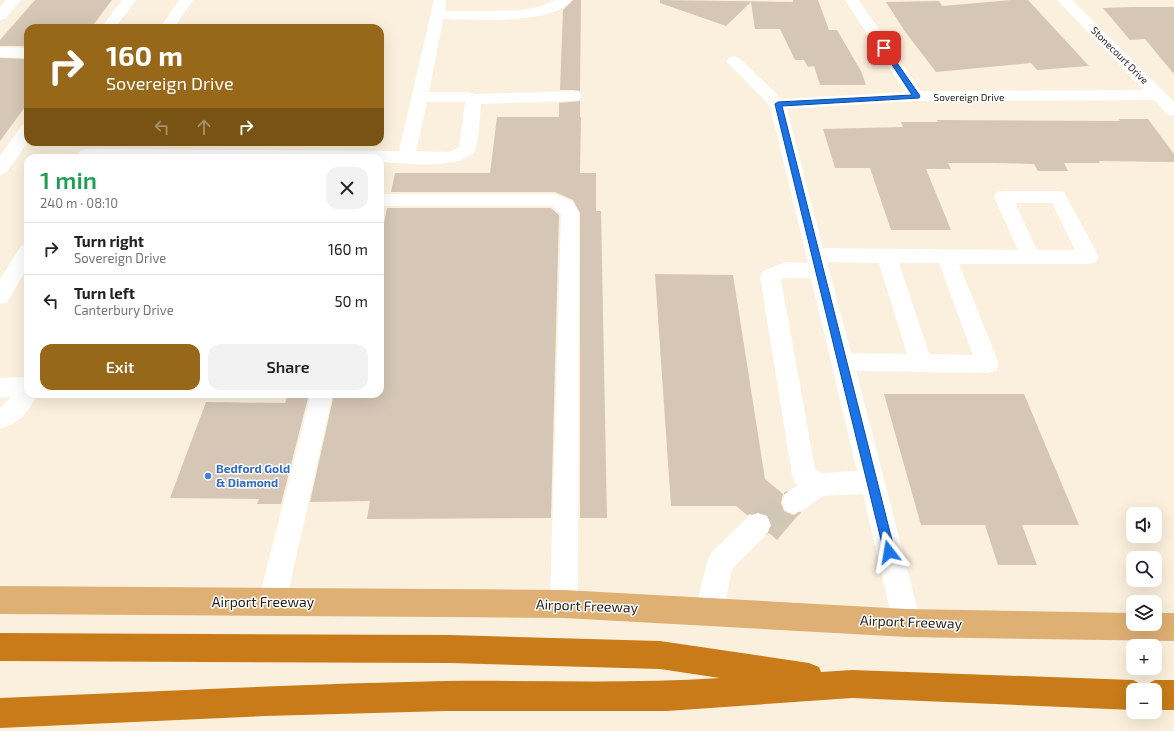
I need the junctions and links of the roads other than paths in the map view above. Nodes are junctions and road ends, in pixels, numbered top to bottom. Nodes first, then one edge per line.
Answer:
1 (14, 0) edge
2 (129, 0) edge
3 (186, 0) edge
4 (565, 0) edge
5 (852, 0) edge
6 (1064, 0) edge
7 (439, 7) edge
8 (0, 16) edge
9 (111, 24) edge
10 (170, 24) edge
11 (0, 52) edge
12 (24, 53) edge
13 (734, 61) dead end
14 (1159, 95) junction
15 (573, 96) dead end
16 (916, 96) junction
17 (420, 97) junction
18 (472, 99) junction
19 (778, 104) junction
20 (1174, 111) edge
21 (24, 135) edge
22 (88, 152) edge
23 (215, 154) edge
24 (384, 157) edge
25 (406, 157) junction
26 (0, 169) edge
27 (384, 200) edge
28 (887, 256) junction
29 (946, 256) junction
30 (1031, 257) junction
31 (24, 258) edge
32 (0, 261) edge
33 (24, 261) edge
34 (818, 263) junction
35 (0, 296) edge
36 (842, 362) junction
37 (922, 363) junction
38 (24, 387) edge
39 (0, 388) edge
40 (24, 397) edge
41 (321, 398) edge
42 (0, 419) edge
43 (872, 482) junction
44 (819, 485) junction
45 (794, 502) tunnel mouth
46 (758, 524) tunnel mouth
47 (0, 600) edge
48 (272, 602) junction
49 (564, 604) junction
50 (709, 612) junction
51 (907, 623) junction
52 (1174, 626) edge
53 (0, 647) edge
54 (852, 684) junction
55 (1126, 695) edge
56 (1162, 695) edge
57 (1174, 696) edge
58 (0, 712) edge

1 - 8 street
2 - 9 street
3 - 10 street
4 - 7 street
5 - 16 street
6 - 14 street, Stonecourt Drive
7 - 17 street
11 - 12 street
13 - 19 street
14 - 16 street, Sovereign Drive
14 - 20 street, Stonecourt Drive
15 - 18 street
16 - 19 street, Sovereign Drive
17 - 18 street
17 - 25 street
18 - 25 street
19 - 34 street
21 - 26 street
22 - 23 street
24 - 25 street
27 - 49 street
28 - 29 street
28 - 34 street
28 - 37 street
29 - 30 street
29 - 37 street
30 - 30 street
31 - 32 street
33 - 35 street
34 - 36 street
34 - 44 street
36 - 37 street
36 - 43 street
38 - 39 street
40 - 42 street
41 - 48 street
43 - 44 street
43 - 51 street
44 - 45 street
46 - 50 street
47 - 48 main road, Airport Freeway
48 - 49 main road, Airport Freeway
49 - 50 main road, Airport Freeway
50 - 51 main road, Airport Freeway
51 - 52 main road, Airport Freeway
53 - 54 highway
54 - 55 highway
54 - 58 highway
56 - 57 highway

